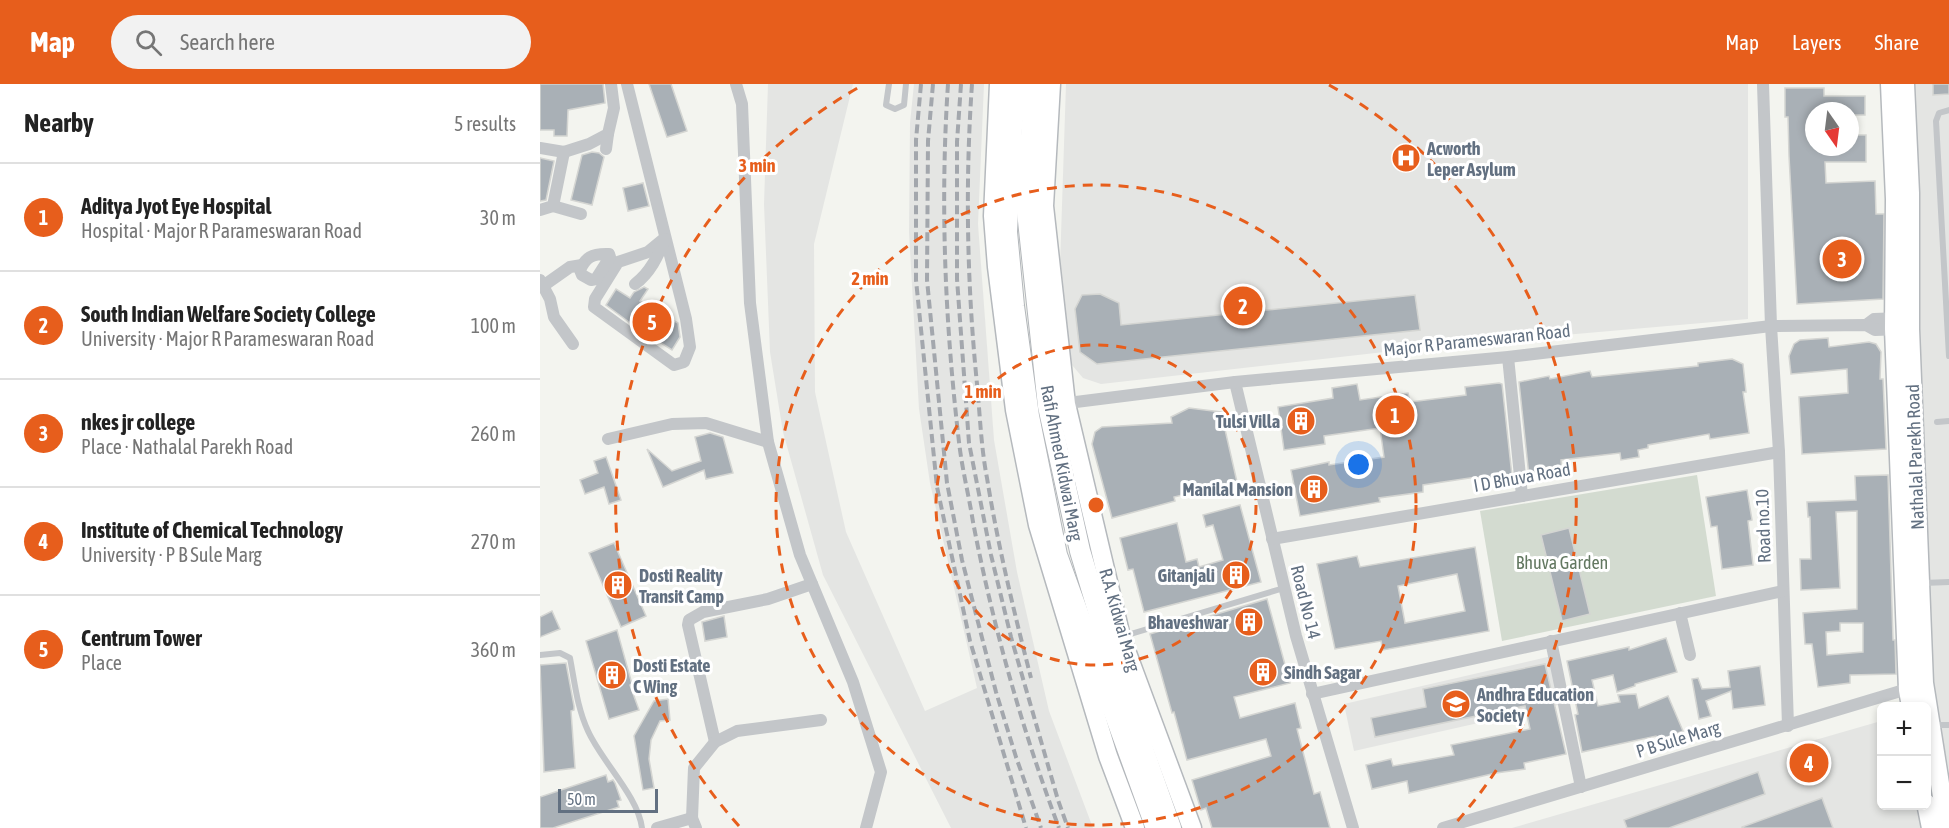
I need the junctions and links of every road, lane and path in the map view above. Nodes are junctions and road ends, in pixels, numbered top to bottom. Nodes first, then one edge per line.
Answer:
1 (611, 84) edge
2 (627, 84) edge
3 (736, 84) edge
4 (889, 84) edge
5 (906, 84) edge
6 (999, 84) edge
7 (1017, 84) edge
8 (1035, 84) edge
9 (1051, 84) edge
10 (1763, 84) edge
11 (1890, 84) edge
12 (1905, 84) edge
13 (1949, 110) edge
14 (1899, 132) junction
15 (608, 134) junction
16 (540, 148) edge
17 (606, 149) dead end
18 (564, 152) junction
19 (553, 206) junction
20 (540, 210) edge
21 (581, 214) dead end
22 (665, 238) junction
23 (1946, 265) edge
24 (577, 267) dead end
25 (541, 283) edge
26 (635, 284) dead end
27 (1902, 323) junction
28 (1771, 326) junction
29 (573, 344) dead end
30 (1949, 356) edge
31 (1508, 357) junction
32 (1235, 382) junction
33 (1039, 407) junction
34 (1949, 421) edge
35 (1937, 422) dead end
36 (608, 439) dead end
37 (768, 442) junction
38 (1779, 452) junction
39 (1522, 496) junction
40 (1272, 539) junction
41 (1949, 582) edge
42 (812, 584) junction
43 (1920, 584) junction
44 (1284, 588) junction
45 (1783, 591) junction
46 (1680, 613) junction
47 (1121, 637) junction
48 (1551, 641) junction
49 (540, 654) edge
50 (1690, 656) dead end
51 (1914, 693) edge
52 (1312, 694) junction
53 (820, 720) dead end
54 (1931, 725) edge
55 (1949, 725) edge
56 (1788, 726) junction
57 (1931, 731) edge
58 (715, 742) junction
59 (1581, 787) junction
60 (1927, 810) edge
61 (694, 823) edge
62 (642, 828) edge
63 (657, 828) edge
64 (866, 828) edge
65 (1135, 828) edge
66 (1156, 828) edge
67 (1171, 828) edge
68 (1192, 828) edge
69 (1353, 828) edge
70 (1443, 828) edge
71 (1930, 828) edge
72 (1947, 828) edge

1 - 15 street
2 - 22 street
3 - 37 street
4 - 5 lane
6 - 33 street, R.A. Kidwai Marg
7 - 33 main road
8 - 33 main road, Rafi Ahmed Kidwai Marg
9 - 33 street, R.A. Kidwai Marg
10 - 28 street, Road no.10
11 - 14 street, Nathalal Parekh Road
12 - 14 street, Nathalal Parekh Road
13 - 23 lane
14 - 27 street, Nathalal Parekh Road
15 - 17 street
15 - 18 street
16 - 18 street
18 - 19 street
19 - 20 street
19 - 21 street
22 - 22 street
22 - 26 street
23 - 30 lane
24 - 25 street
25 - 29 street
27 - 28 street, Major R Parameswaran Road
27 - 43 street, Nathalal Parekh Road
27 - 51 street, Nathalal Parekh Road
28 - 31 street, Major R Parameswaran Road
28 - 38 street, Road no.10
31 - 32 street, Major R Parameswaran Road
31 - 39 street
32 - 33 street, Major R Parameswaran Road
32 - 40 street, Road No 14
33 - 47 street, R.A. Kidwai Marg
33 - 65 street, R.A. Kidwai Marg
33 - 66 main road
33 - 67 main road, Rafi Ahmed Kidwai Marg
34 - 35 lane
36 - 37 street
37 - 42 street
38 - 39 street, I D Bhuva Road
38 - 45 street, Road no.10
39 - 40 street, I D Bhuva Road
40 - 44 street, Road No 14
41 - 43 lane
42 - 58 street
42 - 64 street
43 - 51 street, Nathalal Parekh Road
44 - 47 lane
44 - 52 street, Road No 14
45 - 46 street
45 - 56 street, Road no.10
46 - 48 street
46 - 50 street
47 - 68 street, R.A. Kidwai Marg
48 - 52 street
48 - 59 street
49 - 62 lane
51 - 56 street, P B Sule Marg
52 - 69 street, Road No 14
53 - 58 street
54 - 55 lane
56 - 59 street, P B Sule Marg
57 - 72 street, Nathalal Parekh Road
58 - 61 street
59 - 70 street, P B Sule Marg
60 - 71 street
61 - 63 street

